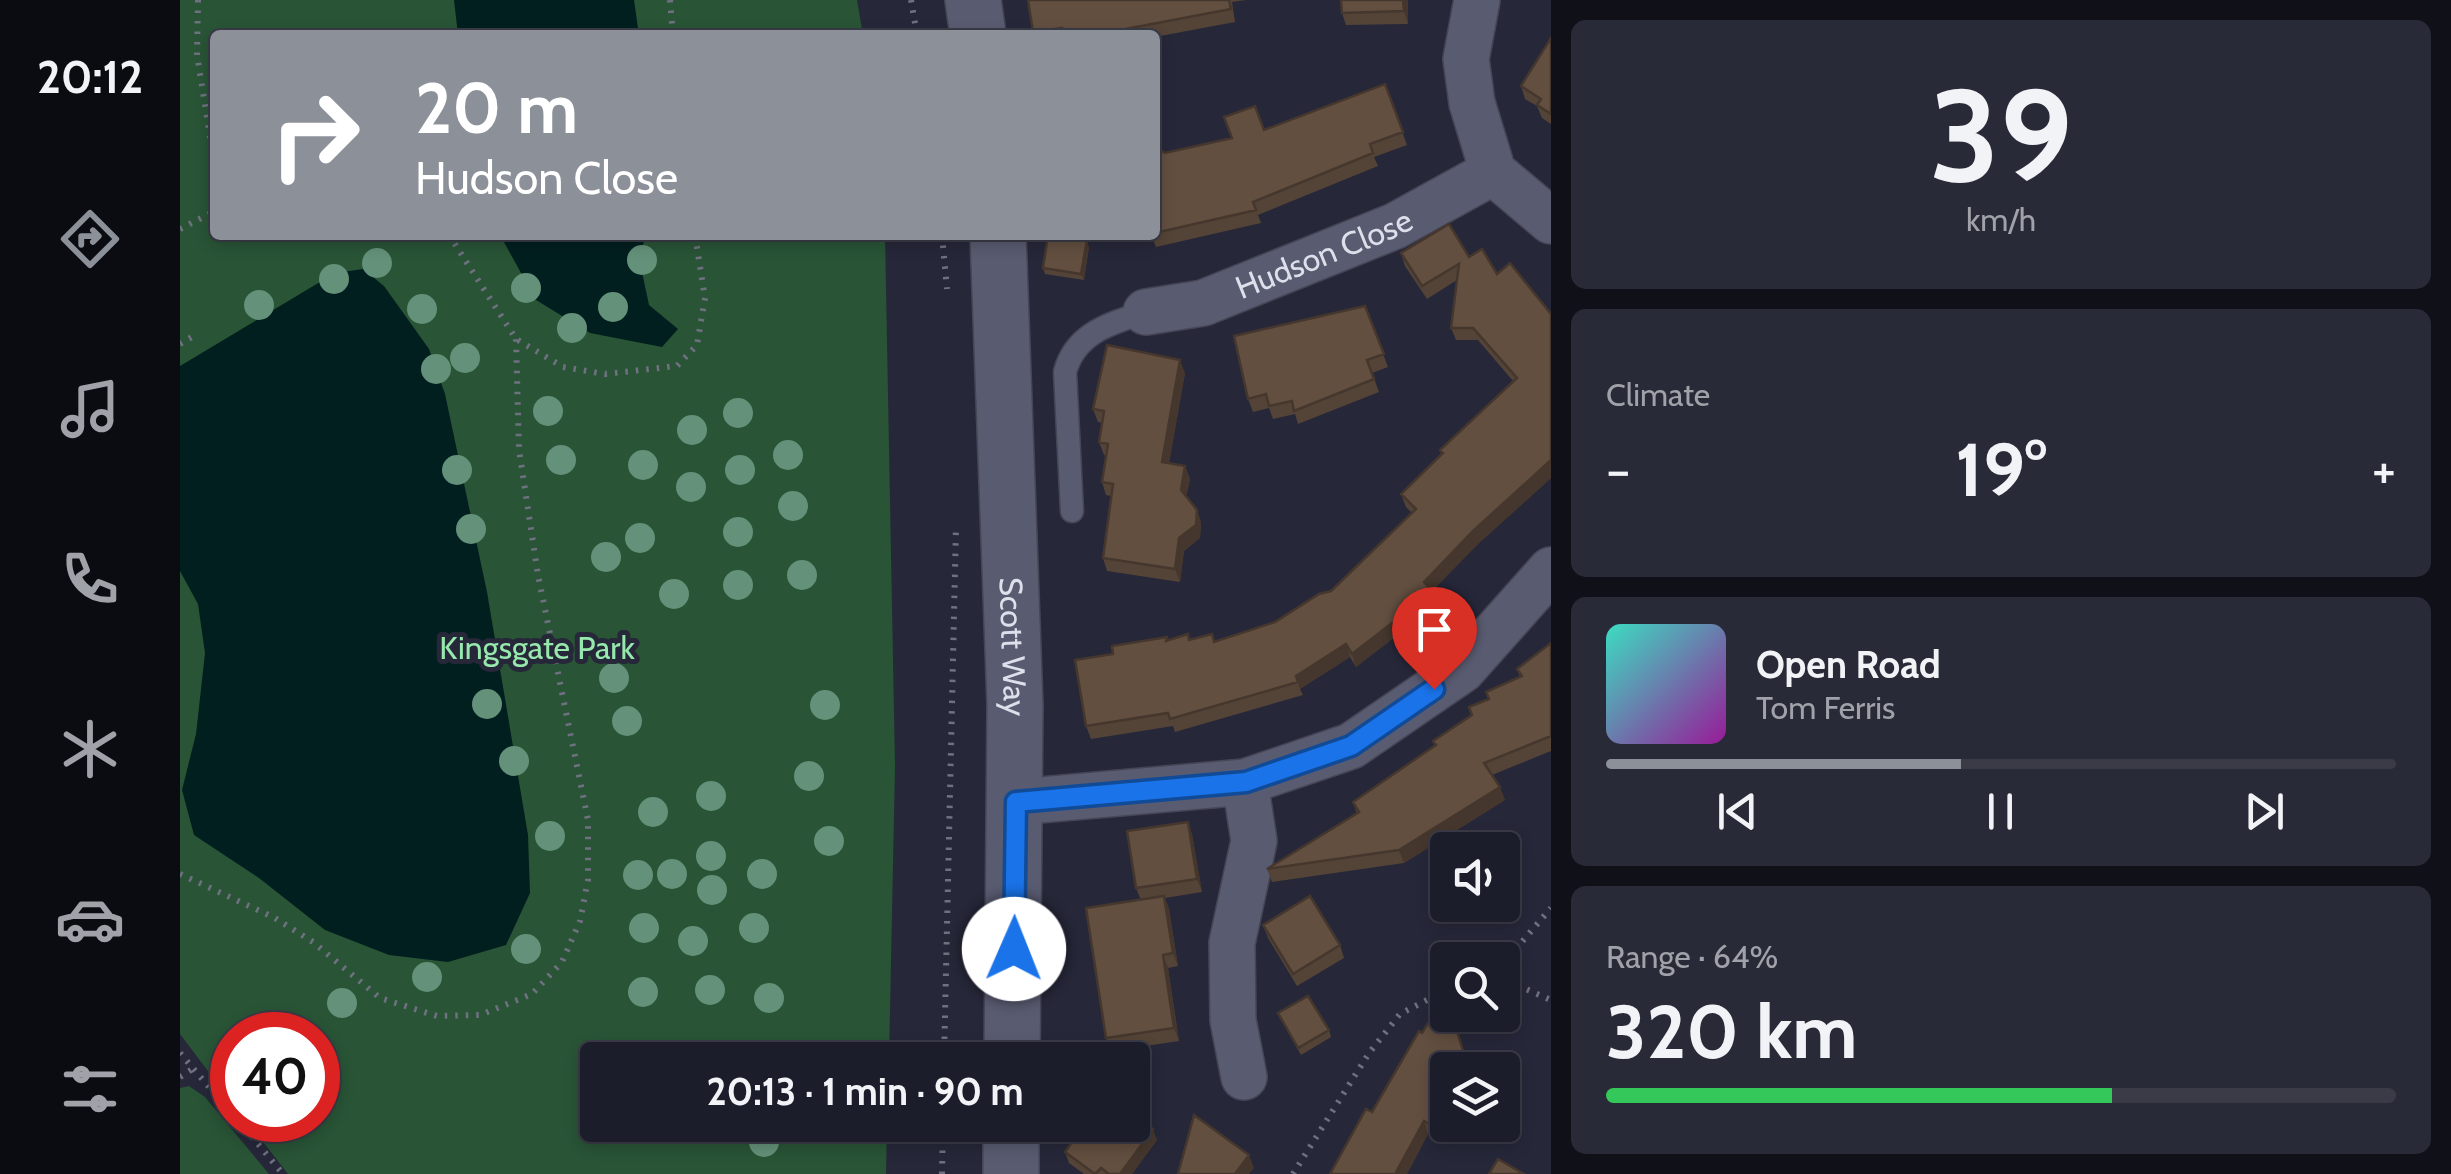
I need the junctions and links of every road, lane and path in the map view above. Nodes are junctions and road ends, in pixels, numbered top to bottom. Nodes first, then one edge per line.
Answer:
1 (198, 0) edge
2 (670, 0) edge
3 (911, 0) edge
4 (973, 0) edge
5 (1477, 0) edge
6 (673, 30) edge
7 (917, 30) edge
8 (977, 30) edge
9 (210, 137) edge
10 (1493, 172) junction
11 (210, 213) edge
12 (1551, 221) edge
13 (180, 229) edge
14 (452, 240) edge
15 (696, 240) edge
16 (942, 240) edge
17 (998, 240) edge
18 (947, 290) dead end
19 (1146, 312) joint
20 (192, 337) dead end
21 (516, 339) junction
22 (180, 344) edge
23 (1072, 511) dead end
24 (956, 521) dead end
25 (1551, 570) edge
26 (1246, 782) junction
27 (1016, 802) junction
28 (180, 874) edge
29 (1551, 908) edge
30 (1520, 946) edge
31 (1520, 986) edge
32 (1430, 998) edge
33 (1551, 1000) edge
34 (944, 1042) edge
35 (1012, 1042) edge
36 (180, 1052) edge
37 (194, 1068) junction
38 (180, 1077) edge
39 (1244, 1077) dead end
40 (210, 1087) edge
41 (257, 1142) edge
42 (943, 1142) edge
43 (1011, 1142) edge
44 (284, 1174) edge
45 (942, 1174) edge
46 (1010, 1174) edge
47 (1293, 1174) edge

1 - 9 path
2 - 6 path
3 - 7 path
4 - 8 street
5 - 10 street
10 - 12 street
10 - 19 street, Hudson Close
11 - 13 path
14 - 21 path
15 - 21 path
16 - 18 path
17 - 27 street, Scott Way
19 - 23 lane
20 - 22 path
21 - 28 path
24 - 34 path
25 - 26 street
26 - 27 street
26 - 39 street
27 - 35 street, Scott Way
29 - 30 path
31 - 33 path
32 - 47 path
36 - 37 path
37 - 38 path
37 - 40 path
41 - 44 path
42 - 45 path
43 - 46 street

